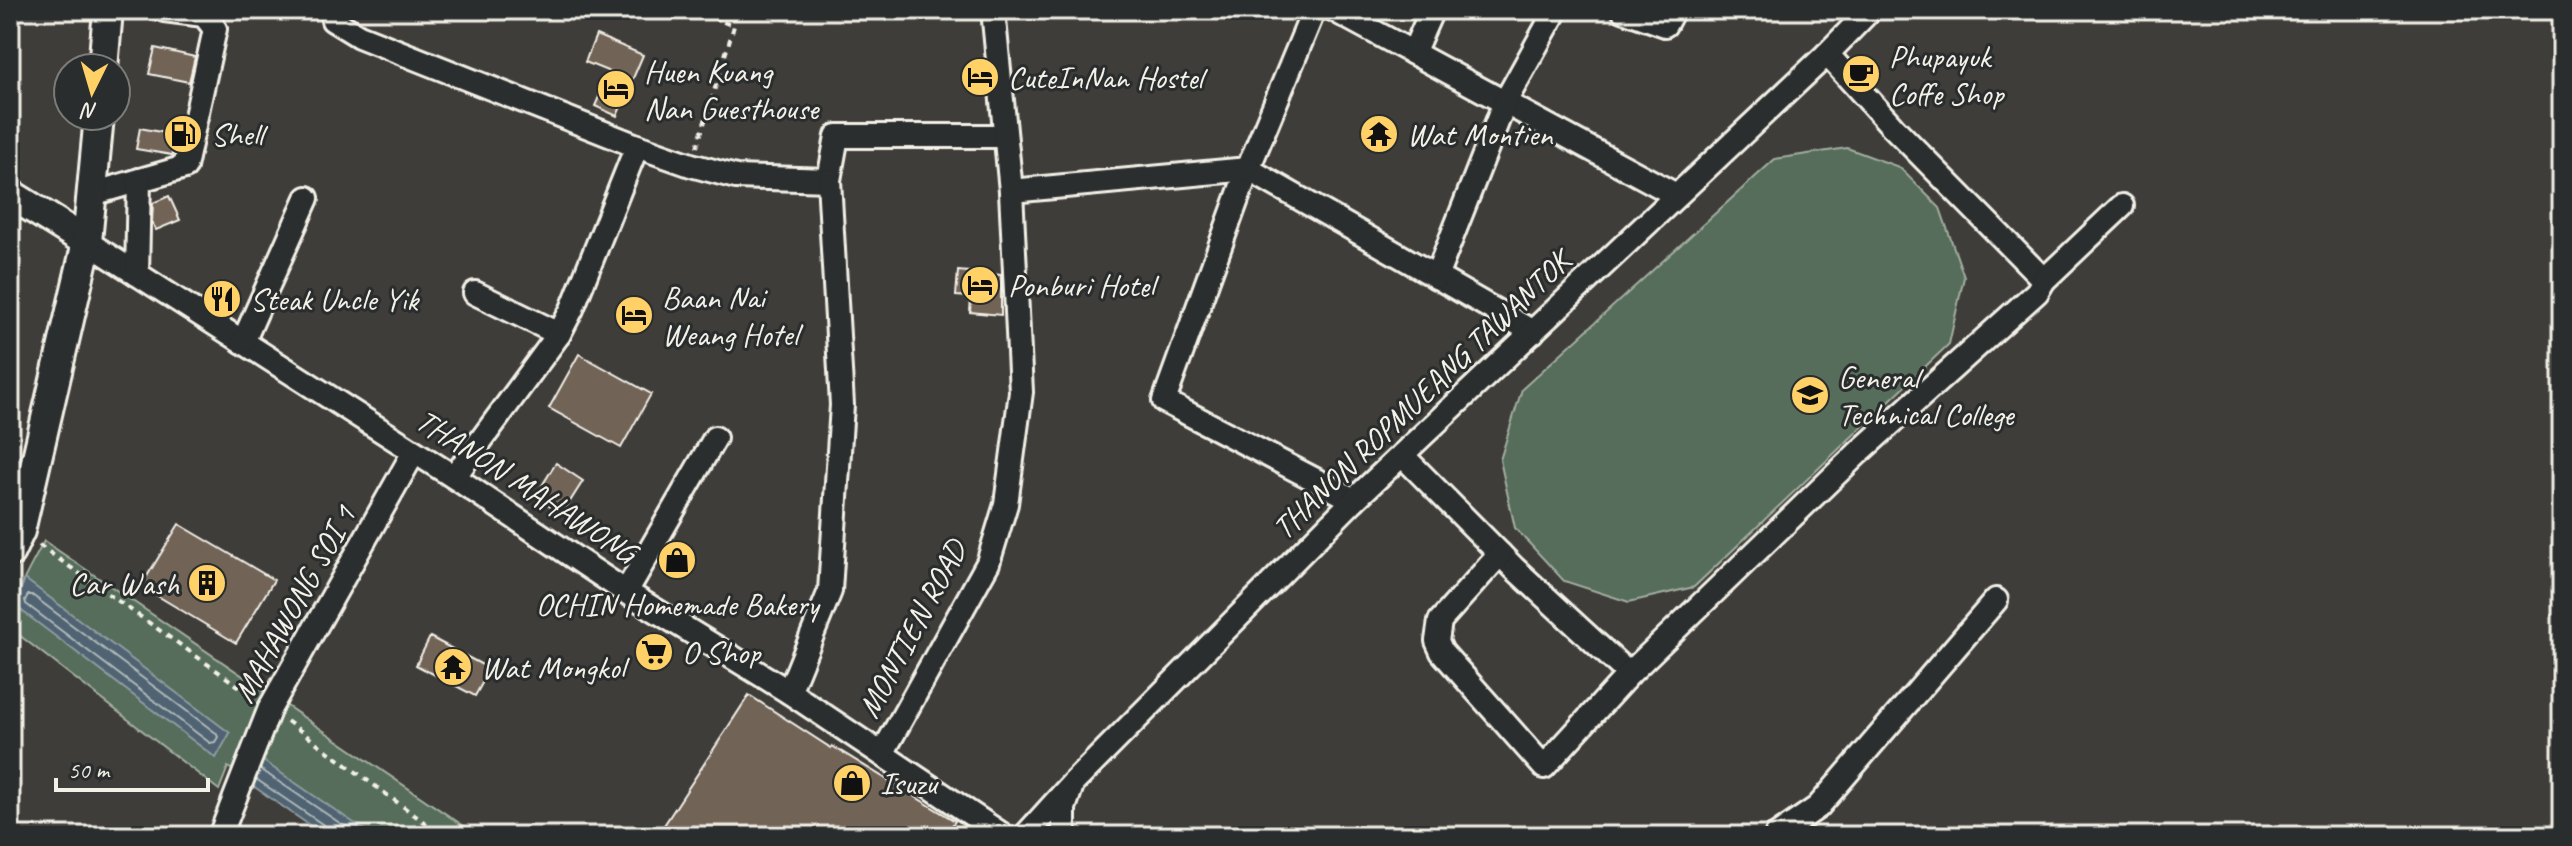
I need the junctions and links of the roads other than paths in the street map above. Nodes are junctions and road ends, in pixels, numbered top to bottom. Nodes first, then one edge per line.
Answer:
1 (108, 10) edge
2 (164, 10) edge
3 (332, 10) edge
4 (993, 10) edge
5 (1314, 10) edge
6 (1334, 10) edge
7 (1432, 10) edge
8 (1556, 10) edge
9 (1623, 10) edge
10 (1673, 10) edge
11 (1870, 10) edge
12 (104, 52) edge
13 (1413, 53) junction
14 (1827, 54) junction
15 (1505, 102) junction
16 (98, 132) edge
17 (1005, 136) junction
18 (637, 146) junction
19 (1248, 169) junction
20 (139, 180) junction
21 (829, 180) junction
22 (1011, 191) junction
23 (10, 194) edge
24 (92, 194) junction
25 (1676, 195) junction
26 (307, 198) dead end
27 (2122, 206) dead end
28 (87, 242) junction
29 (137, 274) junction
30 (1436, 277) junction
31 (2044, 280) junction
32 (475, 293) dead end
33 (1533, 332) junction
34 (559, 334) junction
35 (243, 342) junction
36 (715, 438) dead end
37 (414, 452) junction
38 (1402, 455) junction
39 (454, 477) junction
40 (1354, 500) junction
41 (15, 541) edge
42 (1500, 554) junction
43 (626, 592) junction
44 (1996, 600) dead end
45 (1629, 674) junction
46 (789, 692) junction
47 (882, 754) junction
48 (1073, 783) junction
49 (220, 836) edge
50 (1004, 836) edge
51 (1025, 836) edge
52 (1064, 836) edge
53 (1776, 836) edge

1 - 12 main road
2 - 20 street
3 - 18 street
4 - 17 street, MONTIEN ROAD
5 - 19 street
6 - 13 street
7 - 13 street
8 - 15 street
9 - 10 street
11 - 14 street, THANON ROPMUEANG TAWANTOK
13 - 15 street
14 - 25 street, THANON ROPMUEANG TAWANTOK
14 - 31 street
15 - 25 street
15 - 30 street
16 - 24 main road
17 - 21 street
17 - 22 street, MONTIEN ROAD
18 - 21 street
18 - 34 street
19 - 22 street
19 - 30 street
19 - 40 street
20 - 24 street
20 - 29 street
21 - 46 street
22 - 47 street, MONTIEN ROAD
23 - 28 main road, THANON MAHAWONG
24 - 28 main road
25 - 33 street, THANON ROPMUEANG TAWANTOK
26 - 35 street
27 - 31 street
28 - 29 street, THANON MAHAWONG
28 - 41 main road
29 - 35 street, THANON MAHAWONG
30 - 33 street
31 - 45 street
32 - 34 street
33 - 38 street, THANON ROPMUEANG TAWANTOK
34 - 39 street
35 - 37 street, THANON MAHAWONG
36 - 43 street
37 - 39 street, THANON MAHAWONG
37 - 49 street, MAHAWONG SOI 1
38 - 40 street, THANON ROPMUEANG TAWANTOK
38 - 42 street
39 - 43 street, THANON MAHAWONG
40 - 48 street, THANON ROPMUEANG TAWANTOK
42 - 45 street
42 - 45 street
43 - 46 street, THANON MAHAWONG
44 - 53 street
46 - 47 street, THANON MAHAWONG
47 - 50 street, THANON MAHAWONG
48 - 51 street, THANON ROPMUEANG TAWANTOK
48 - 52 street

